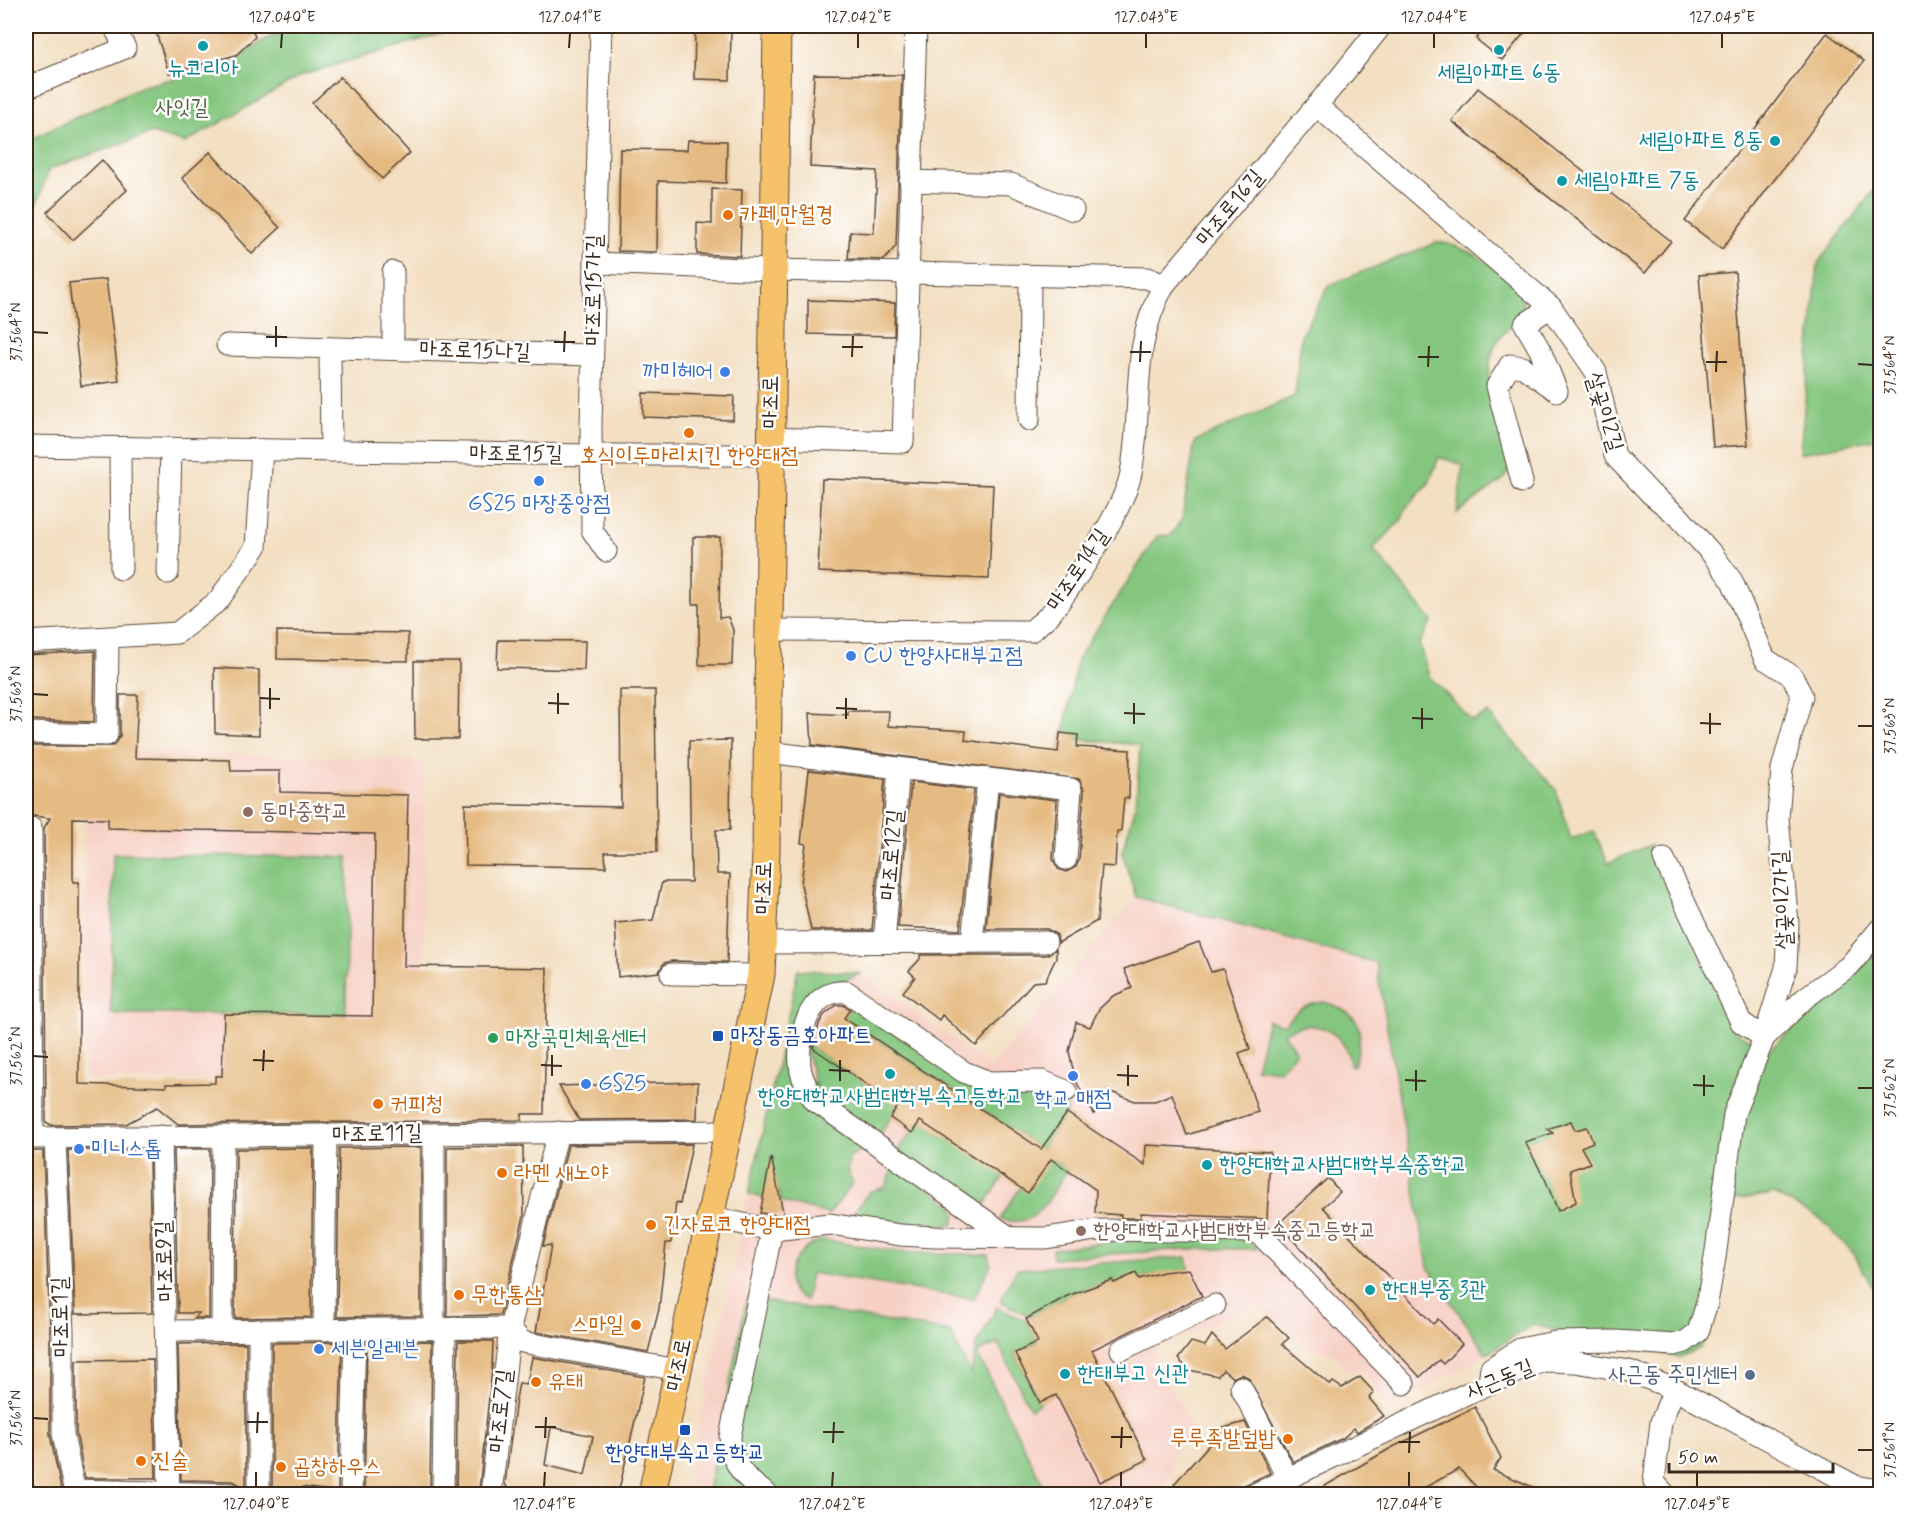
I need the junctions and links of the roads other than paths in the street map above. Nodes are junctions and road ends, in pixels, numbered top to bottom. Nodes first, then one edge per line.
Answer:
1 (114, 26) edge
2 (600, 26) edge
3 (777, 26) edge
4 (916, 26) edge
5 (1379, 26) edge
6 (26, 88) edge
7 (1317, 106) junction
8 (910, 181) junction
9 (1072, 210) dead end
10 (595, 263) junction
11 (773, 270) junction
12 (393, 272) dead end
13 (907, 273) junction
14 (1030, 276) junction
15 (1164, 285) junction
16 (1551, 307) junction
17 (228, 345) dead end
18 (330, 348) junction
19 (393, 349) junction
20 (592, 354) junction
21 (1029, 420) dead end
22 (26, 446) edge
23 (770, 446) junction
24 (120, 448) junction
25 (171, 448) junction
26 (262, 450) junction
27 (330, 451) junction
28 (591, 455) junction
29 (1522, 482) dead end
30 (606, 551) dead end
31 (121, 569) dead end
32 (168, 573) dead end
33 (768, 630) junction
34 (108, 638) junction
35 (26, 642) edge
36 (1802, 696) joint
37 (26, 733) edge
38 (767, 752) junction
39 (899, 768) junction
40 (988, 779) junction
41 (26, 828) edge
42 (1066, 859) dead end
43 (1664, 859) dead end
44 (1881, 929) edge
45 (884, 942) junction
46 (972, 942) junction
47 (1046, 942) dead end
48 (762, 943) junction
49 (671, 974) dead end
50 (761, 975) junction
51 (1764, 1038) junction
52 (1066, 1091) dead end
53 (728, 1131) junction
54 (558, 1132) junction
55 (434, 1134) junction
56 (326, 1135) junction
57 (161, 1136) junction
58 (223, 1136) junction
59 (29, 1138) edge
60 (55, 1138) junction
61 (710, 1217) junction
62 (772, 1230) junction
63 (1009, 1237) junction
64 (1215, 1305) dead end
65 (439, 1328) junction
66 (510, 1328) junction
67 (355, 1329) junction
68 (222, 1330) junction
69 (259, 1330) junction
70 (324, 1330) junction
71 (167, 1331) junction
72 (1121, 1350) dead end
73 (678, 1370) junction
74 (1404, 1384) dead end
75 (1489, 1384) junction
76 (1241, 1387) dead end
77 (1674, 1389) junction
78 (1288, 1479) junction
79 (1881, 1490) edge
80 (75, 1492) edge
81 (1659, 1492) edge
82 (169, 1493) junction
83 (232, 1494) edge
84 (259, 1494) edge
85 (351, 1494) edge
86 (443, 1494) edge
87 (491, 1494) edge
88 (652, 1494) edge
89 (767, 1494) edge
90 (1255, 1494) edge

1 - 6 street
2 - 10 street, 마조로15가길
3 - 11 main road, 마조로
4 - 8 street
5 - 7 street, 마조로16길
7 - 15 street, 마조로16길
7 - 16 street, 살곶이2길
8 - 9 street
8 - 13 street
10 - 11 street
10 - 20 street, 마조로15가길
11 - 13 street
11 - 23 main road, 마조로
12 - 19 street, 마조로15나길
13 - 14 street
13 - 23 street
14 - 15 street
14 - 21 street
15 - 33 street, 마조로14길
16 - 29 street
16 - 36 street, 살곶이2길
17 - 18 street, 마조로15나길
18 - 19 street, 마조로15나길
18 - 27 street
19 - 20 street, 마조로15나길
20 - 28 street, 마조로15가길
22 - 24 street, 마조로15길
23 - 28 street, 마조로15길
23 - 33 main road, 마조로
24 - 25 street, 마조로15길
24 - 31 street
25 - 26 street, 마조로15길
25 - 32 street
26 - 27 street, 마조로15길
26 - 34 street
27 - 28 street, 마조로15길
28 - 30 street, 마조로15가길
33 - 38 main road, 마조로
34 - 35 street
34 - 37 street
36 - 51 street, 살곶이2가길
38 - 39 street
38 - 48 main road, 마조로
39 - 40 street
39 - 45 street, 마조로12길
40 - 42 street
40 - 46 street
41 - 59 street
43 - 51 street
44 - 51 street
45 - 46 street
45 - 48 street
46 - 47 street
48 - 50 main road, 마조로
49 - 50 street
50 - 53 main road, 마조로
51 - 75 street, 살곶이2가길
52 - 63 street
53 - 54 street, 마조로11길
53 - 61 main road, 마조로
54 - 55 street, 마조로11길
54 - 66 street
55 - 56 street, 마조로11길
55 - 65 street
56 - 58 street, 마조로11길
56 - 70 street
57 - 58 street, 마조로11길
57 - 60 street, 마조로11길
57 - 71 street, 마조로9길
58 - 68 street
59 - 60 street, 마조로11길
60 - 80 street, 마조로1길
61 - 62 street
61 - 73 main road, 마조로
62 - 63 street
62 - 89 street
63 - 74 street
64 - 72 street
65 - 66 street, 마조로9길
65 - 67 street, 마조로9길
65 - 86 street
66 - 73 street
66 - 87 street, 마조로7길
67 - 70 street, 마조로9길
67 - 85 street
68 - 69 street, 마조로9길
68 - 71 street, 마조로9길
69 - 70 street, 마조로9길
69 - 84 street
71 - 82 street
73 - 88 main road, 마조로
75 - 77 street, 사근동길
75 - 78 street, 사근동길
76 - 78 street
77 - 79 street, 사근동길
77 - 81 street
78 - 90 street, 사근동길
80 - 82 street
82 - 83 street

